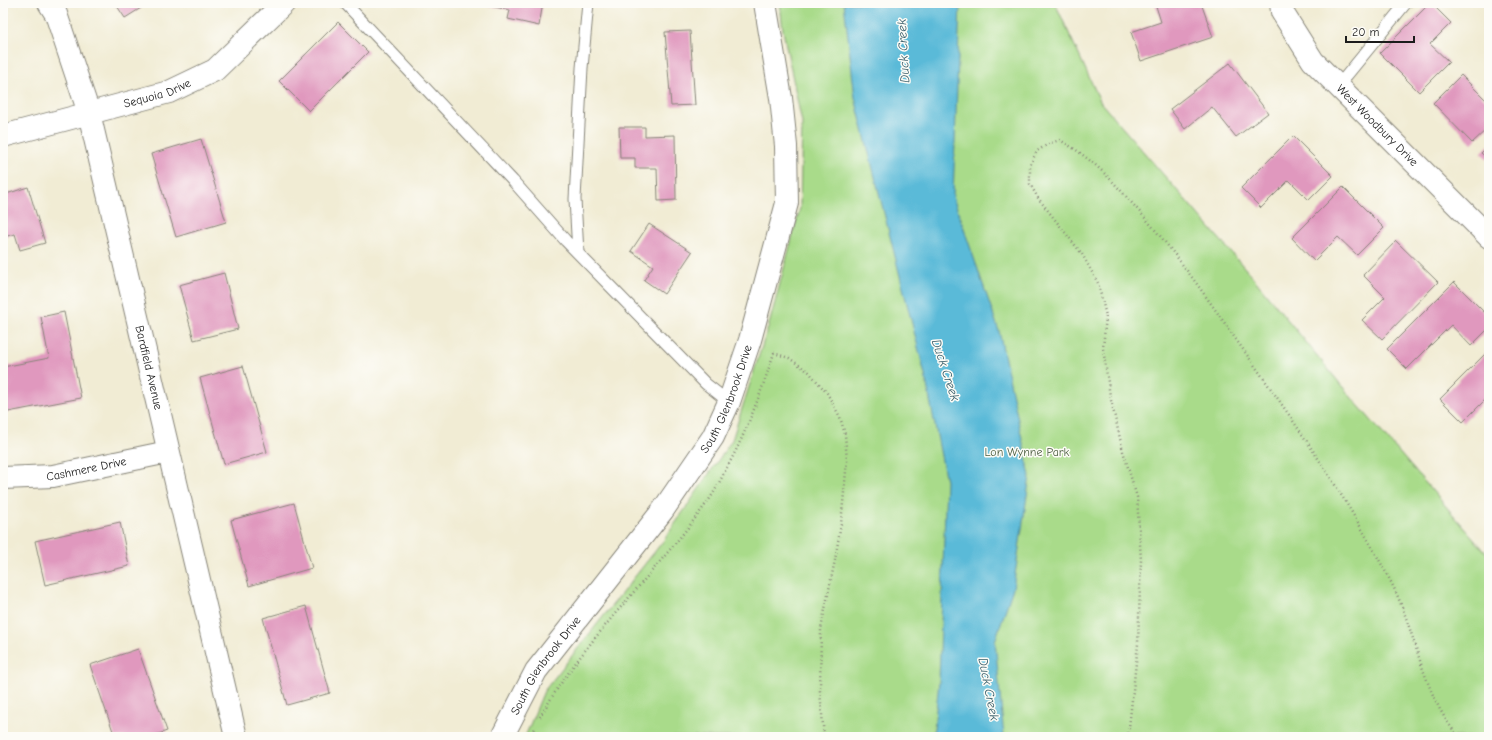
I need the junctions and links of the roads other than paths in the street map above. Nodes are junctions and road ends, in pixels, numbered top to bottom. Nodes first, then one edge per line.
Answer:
1 (49, 3) edge
2 (284, 3) edge
3 (345, 3) edge
4 (588, 3) edge
5 (765, 3) edge
6 (1281, 3) edge
7 (1406, 3) edge
8 (1338, 86) junction
9 (89, 113) junction
10 (3, 136) edge
11 (1489, 237) edge
12 (578, 253) junction
13 (729, 402) junction
14 (168, 452) junction
15 (3, 478) edge
16 (236, 737) edge
17 (502, 737) edge

1 - 9 street, Bardfield Avenue
2 - 9 street, Sequoia Drive
3 - 12 lane
4 - 12 lane
5 - 13 street, South Glenbrook Drive
6 - 8 street, West Woodbury Drive
7 - 8 lane
8 - 11 street, West Woodbury Drive
9 - 10 street, Sequoia Drive
9 - 14 street, Bardfield Avenue
12 - 13 lane
13 - 17 street, South Glenbrook Drive
14 - 15 street, Cashmere Drive
14 - 16 street, Bardfield Avenue

